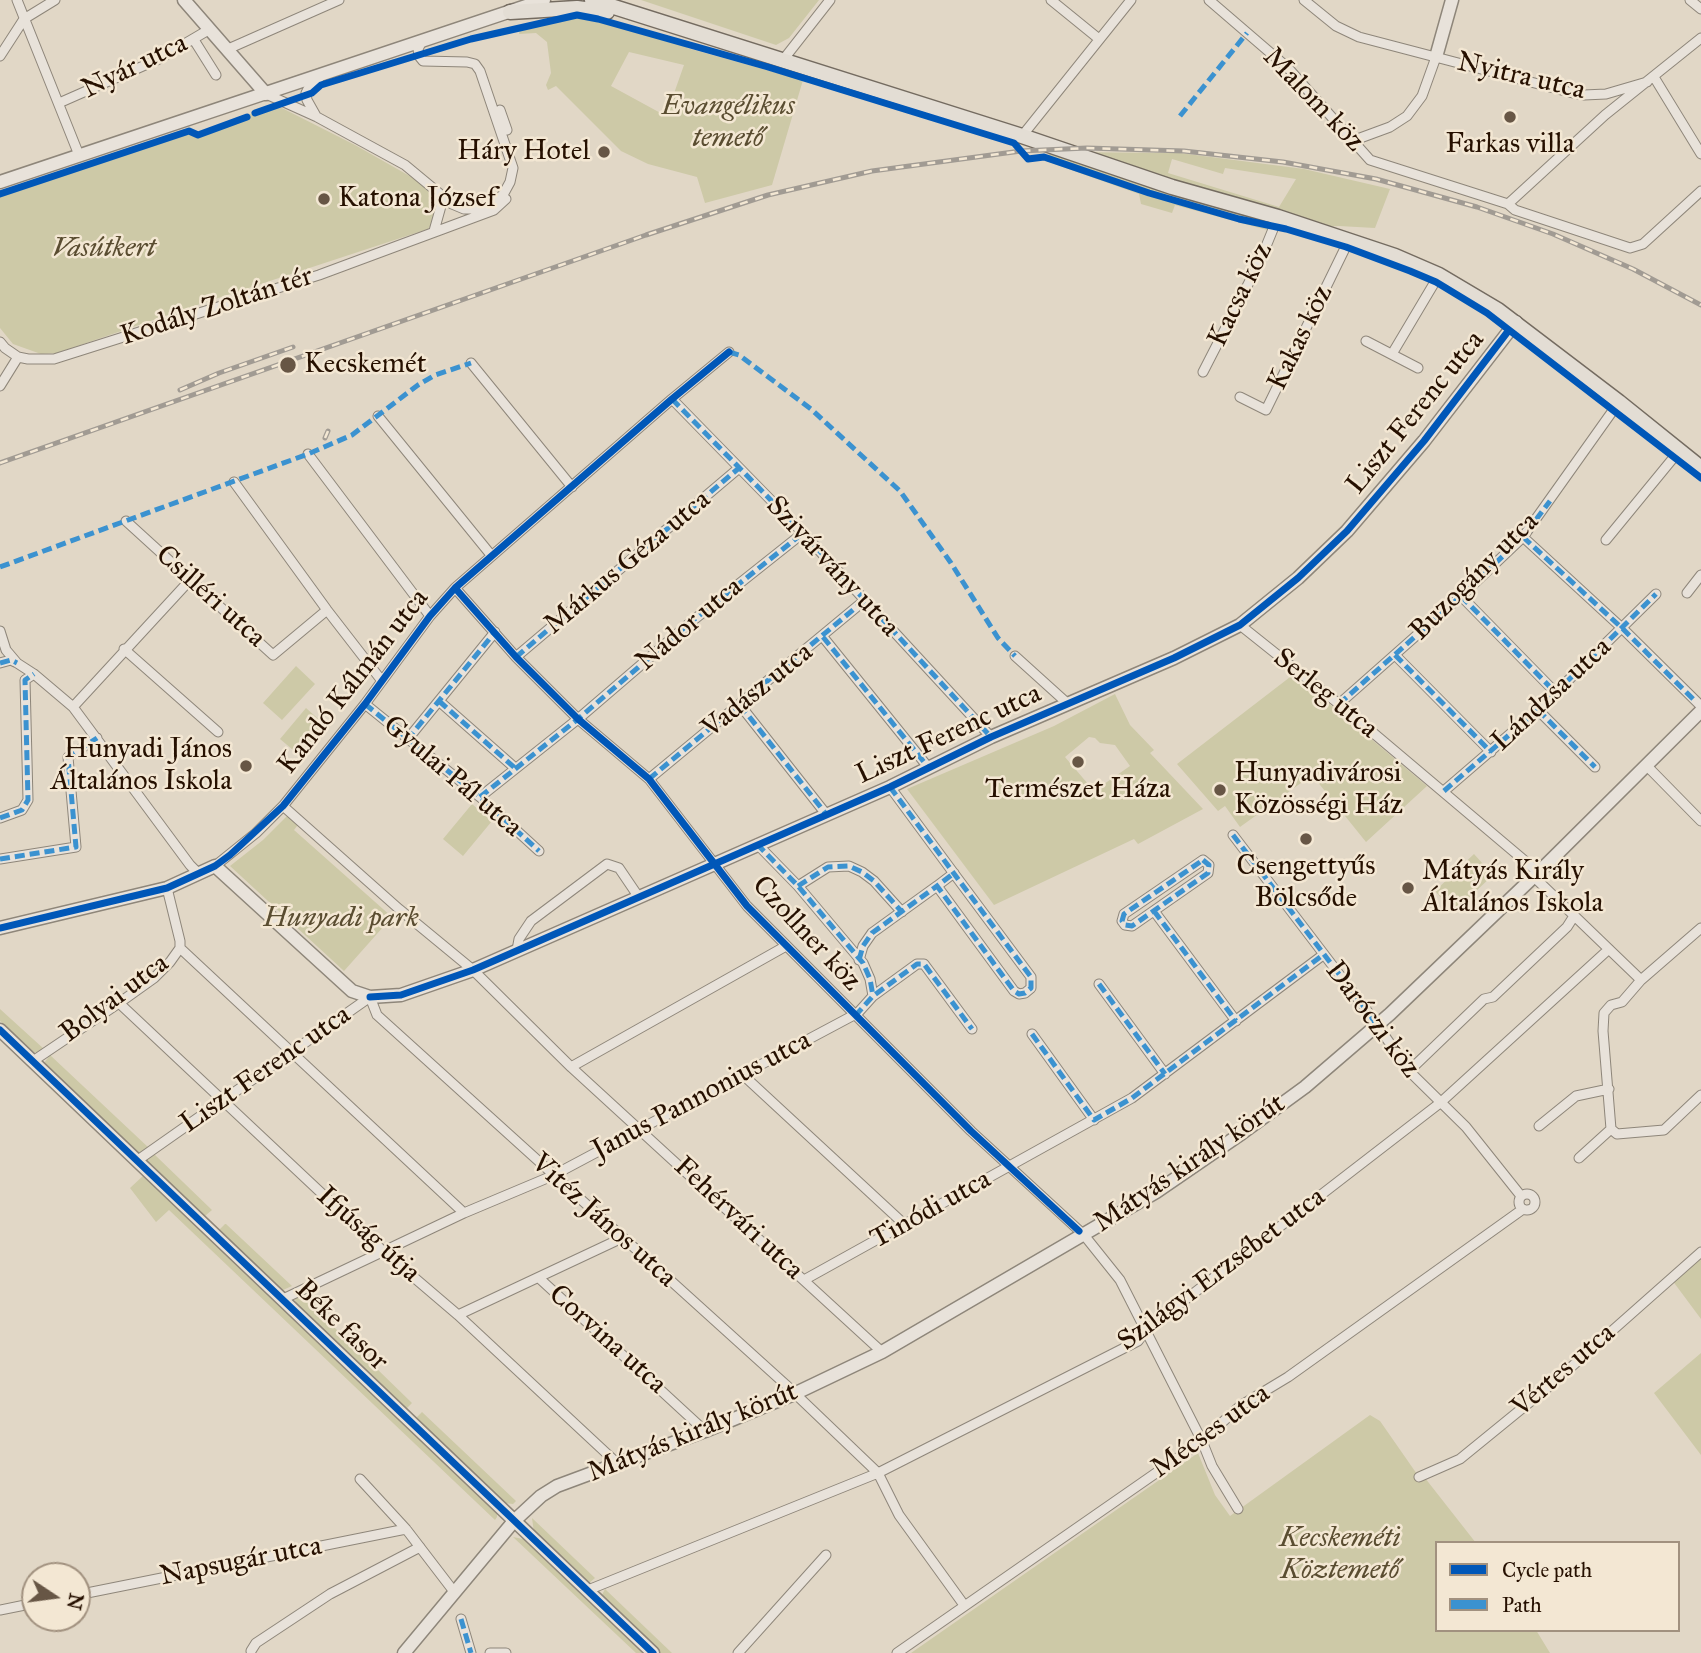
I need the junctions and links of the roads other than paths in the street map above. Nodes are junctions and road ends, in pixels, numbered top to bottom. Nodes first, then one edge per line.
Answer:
1 (17, 0) edge
2 (55, 0) edge
3 (184, 0) edge
4 (339, 0) edge
5 (544, 0) edge
6 (592, 0) edge
7 (618, 0) edge
8 (830, 0) edge
9 (1051, 0) edge
10 (1131, 0) edge
11 (1209, 0) edge
12 (1304, 0) edge
13 (1452, 0) edge
14 (1690, 0) edge
15 (1701, 9) edge
16 (510, 12) junction
17 (24, 19) junction
18 (656, 21) junction
19 (210, 29) junction
20 (1099, 39) junction
21 (194, 40) junction
22 (422, 41) junction
23 (1700, 42) edge
24 (228, 49) junction
25 (0, 56) edge
26 (1436, 57) junction
27 (783, 60) junction
28 (323, 74) junction
29 (216, 75) dead end
30 (1651, 80) junction
31 (266, 94) junction
32 (59, 103) junction
33 (500, 110) dead end
34 (317, 117) junction
35 (1022, 136) junction
36 (1352, 142) junction
37 (1701, 154) edge
38 (79, 155) junction
39 (0, 182) edge
40 (438, 191) junction
41 (1701, 191) edge
42 (506, 199) junction
43 (1508, 204) junction
44 (481, 209) junction
45 (1278, 217) junction
46 (466, 219) junction
47 (434, 230) junction
48 (1349, 240) junction
49 (1439, 275) junction
50 (1516, 322) junction
51 (1366, 341) dead end
52 (0, 342) edge
53 (729, 352) dead end
54 (1392, 354) junction
55 (18, 357) junction
56 (471, 363) dead end
57 (1418, 369) dead end
58 (1202, 372) dead end
59 (0, 386) edge
60 (1240, 397) dead end
61 (672, 398) junction
62 (1619, 402) junction
63 (378, 416) dead end
64 (1679, 452) junction
65 (308, 454) dead end
66 (739, 468) junction
67 (1701, 468) edge
68 (234, 482) dead end
69 (572, 487) junction
70 (126, 521) dead end
71 (803, 533) junction
72 (1523, 537) junction
73 (1606, 540) dead end
74 (491, 555) junction
75 (1701, 575) edge
76 (190, 580) junction
77 (455, 588) junction
78 (1687, 593) dead end
79 (1656, 594) dead end
80 (1461, 596) junction
81 (865, 600) junction
82 (327, 610) junction
83 (430, 616) junction
84 (1240, 625) junction
85 (1623, 629) junction
86 (0, 631) edge
87 (495, 632) junction
88 (823, 637) junction
89 (124, 649) junction
90 (1395, 655) junction
91 (1015, 656) dead end
92 (516, 657) junction
93 (0, 663) edge
94 (17, 663) junction
95 (34, 674) junction
96 (382, 681) junction
97 (1555, 692) junction
98 (439, 701) junction
99 (365, 704) junction
100 (1067, 704) junction
101 (1339, 704) junction
102 (740, 705) junction
103 (73, 707) junction
104 (1701, 708) edge
105 (1538, 710) junction
106 (578, 719) junction
107 (218, 732) dead end
108 (991, 737) junction
109 (97, 738) junction
110 (407, 740) junction
111 (1491, 752) junction
112 (1646, 765) junction
113 (928, 767) junction
114 (1595, 767) dead end
115 (515, 768) junction
116 (649, 779) junction
117 (890, 787) junction
118 (1444, 792) junction
119 (480, 797) junction
120 (283, 806) junction
121 (826, 814) junction
122 (0, 818) edge
123 (1701, 821) edge
124 (1233, 835) dead end
125 (757, 844) junction
126 (539, 851) dead end
127 (0, 859) edge
128 (715, 864) junction
129 (215, 866) junction
130 (954, 873) junction
131 (199, 874) junction
132 (1536, 874) junction
133 (799, 886) junction
134 (937, 886) junction
135 (167, 888) junction
136 (638, 896) junction
137 (1154, 911) junction
138 (902, 912) junction
139 (1574, 916) junction
140 (0, 928) edge
141 (1701, 928) edge
142 (786, 946) junction
143 (180, 948) junction
144 (517, 950) junction
145 (1609, 950) junction
146 (1323, 955) junction
147 (859, 960) junction
148 (473, 970) junction
149 (1641, 980) junction
150 (1099, 984) dead end
151 (873, 996) junction
152 (370, 997) junction
153 (119, 1003) junction
154 (854, 1015) junction
155 (1236, 1021) junction
156 (1376, 1027) junction
157 (972, 1029) dead end
158 (0, 1030) edge
159 (1032, 1034) dead end
160 (292, 1052) junction
161 (33, 1061) junction
162 (571, 1067) junction
163 (1409, 1071) junction
164 (1165, 1074) junction
165 (743, 1075) junction
166 (1609, 1089) junction
167 (1701, 1095) edge
168 (223, 1102) junction
169 (1440, 1103) junction
170 (1094, 1120) junction
171 (1539, 1126) dead end
172 (640, 1129) junction
173 (1611, 1129) junction
174 (1579, 1158) dead end
175 (138, 1160) junction
176 (1008, 1167) junction
177 (552, 1175) junction
178 (1521, 1196) joint
179 (464, 1213) junction
180 (904, 1224) junction
181 (1084, 1235) junction
182 (622, 1238) junction
183 (383, 1251) junction
184 (1701, 1252) edge
185 (539, 1278) junction
186 (804, 1280) junction
187 (283, 1299) junction
188 (458, 1315) junction
189 (1146, 1330) junction
190 (882, 1352) junction
191 (794, 1394) junction
192 (705, 1431) junction
193 (1202, 1441) junction
194 (619, 1465) junction
195 (878, 1473) junction
196 (1419, 1477) dead end
197 (360, 1479) dead end
198 (1238, 1509) dead end
199 (514, 1521) junction
200 (406, 1529) junction
201 (420, 1547) junction
202 (826, 1555) dead end
203 (588, 1590) junction
204 (91, 1592) edge
205 (456, 1593) junction
206 (964, 1605) junction
207 (21, 1606) edge
208 (0, 1610) edge
209 (461, 1619) dead end
210 (251, 1651) dead end
211 (404, 1653) edge
212 (471, 1653) edge
213 (490, 1653) edge
214 (506, 1653) edge
215 (653, 1653) edge
216 (738, 1653) edge
217 (897, 1653) edge

1 - 17 street
2 - 17 street
3 - 19 street
4 - 24 street
5 - 16 street
6 - 18 main road
7 - 18 main road
8 - 27 street
9 - 20 street
10 - 20 street
11 - 36 street, Malom köz
12 - 26 street, Nyitra utca
13 - 26 street
14 - 15 street
16 - 18 main road
16 - 22 street
17 - 25 street
17 - 32 street
18 - 27 main road
19 - 21 street, Nyár utca
19 - 24 street
20 - 35 street
21 - 29 street
21 - 32 street, Nyár utca
22 - 28 street
22 - 44 street, Kodály Zoltán tér
23 - 30 street, Nyitra utca
24 - 31 street
26 - 30 street, Nyitra utca
26 - 36 street
27 - 35 main road
28 - 31 street
28 - 34 street
30 - 37 street
30 - 43 street, Nyitra utca
31 - 34 street
31 - 38 street
32 - 38 street
33 - 42 street
34 - 40 street
35 - 45 main road
36 - 43 street, Malom köz
38 - 39 street
40 - 44 street
40 - 47 street
41 - 43 street, Malom köz
42 - 44 street, Kodály Zoltán tér
42 - 46 street, Kodály Zoltán tér
44 - 46 street, Kodály Zoltán tér
45 - 48 main road
45 - 58 street, Kacsa köz
46 - 47 street, Kodály Zoltán tér
47 - 55 street, Kodály Zoltán tér
48 - 49 main road
48 - 60 street, Kakas köz
49 - 50 main road
49 - 54 street
50 - 62 main road
50 - 84 street, Liszt Ferenc utca
51 - 54 street
52 - 55 street
53 - 61 street, Kandó Kálmán utca
54 - 57 street
55 - 59 street
56 - 69 street
61 - 66 street, Szivárvány utca
61 - 69 street, Kandó Kálmán utca
62 - 64 main road
62 - 72 street, Buzogány utca
63 - 74 street
64 - 67 main road
64 - 73 street
65 - 83 street
66 - 71 street, Szivárvány utca
66 - 92 street, Márkus Géza utca
68 - 82 street
69 - 74 street, Kandó Kálmán utca
70 - 76 street, Csilléri utca
71 - 81 street, Szivárvány utca
71 - 106 street, Nádor utca
72 - 80 street, Buzogány utca
72 - 85 street
74 - 77 street, Kandó Kálmán utca
75 - 78 street
76 - 82 street, Csilléri utca
76 - 89 street
77 - 83 street, Kandó Kálmán utca
77 - 87 street, Czollner köz
79 - 85 street, Lándzsa utca
80 - 90 street, Buzogány utca
80 - 97 street
81 - 88 street, Vadász utca
81 - 108 street, Szivárvány utca
82 - 96 street
83 - 96 street, Kandó Kálmán utca
84 - 100 street, Liszt Ferenc utca
84 - 101 street, Serleg utca
85 - 97 street, Lándzsa utca
85 - 104 street
86 - 94 street
87 - 92 street, Czollner köz
87 - 98 street
88 - 102 street, Vadász utca
88 - 113 street
89 - 103 street
89 - 107 street
90 - 101 street, Buzogány utca
90 - 111 street
91 - 100 street
92 - 106 street, Czollner köz
93 - 94 street
94 - 95 street
95 - 103 street
95 - 122 street
96 - 99 street, Kandó Kálmán utca
97 - 105 street, Lándzsa utca
98 - 110 street
98 - 115 street
99 - 110 street, Gyulai Pál utca
99 - 120 street, Kandó Kálmán utca
100 - 108 street, Liszt Ferenc utca
101 - 118 street, Serleg utca
102 - 116 street, Vadász utca
102 - 121 street
103 - 109 street
104 - 112 street, Mátyás király körút
105 - 111 street, Lándzsa utca
105 - 114 street
106 - 115 street, Nádor utca
106 - 116 street, Czollner köz
108 - 113 street, Liszt Ferenc utca
109 - 127 street
109 - 131 street
110 - 119 street, Gyulai Pál utca
111 - 118 street, Lándzsa utca
112 - 123 street
112 - 132 street, Mátyás király körút
113 - 117 street, Liszt Ferenc utca
115 - 119 street, Nádor utca
116 - 128 street, Czollner köz
117 - 121 street, Liszt Ferenc utca
117 - 130 street
118 - 132 street, Serleg utca
119 - 126 street, Gyulai Pál utca
120 - 129 street, Kandó Kálmán utca
120 - 148 street, Fehérvári utca
121 - 125 street, Liszt Ferenc utca
124 - 146 street, Daróczi köz
125 - 128 street, Liszt Ferenc utca
125 - 133 street
128 - 136 street, Liszt Ferenc utca
128 - 142 street, Czollner köz
129 - 131 street, Kandó Kálmán utca
129 - 152 street, Vitéz János utca
130 - 134 street
130 - 134 street
131 - 135 street, Kandó Kálmán utca
132 - 139 street, Serleg utca
132 - 156 street, Mátyás király körút
133 - 138 street
133 - 147 street
134 - 138 street
135 - 140 street, Kandó Kálmán utca
135 - 143 street, Bolyai utca
136 - 144 street, Liszt Ferenc utca
136 - 144 street
137 - 137 street
137 - 155 street
138 - 147 street
139 - 145 street, Serleg utca
139 - 163 street
141 - 149 street
142 - 154 street, Czollner köz
142 - 162 street
143 - 153 street, Bolyai utca
143 - 160 street
144 - 148 street, Liszt Ferenc utca
145 - 149 street, Serleg utca
145 - 169 street, Szilágyi Erzsébet utca
146 - 155 street, Tinódi utca
146 - 156 street, Daróczi köz
147 - 151 street
148 - 152 street, Liszt Ferenc utca
148 - 162 street, Fehérvári utca
149 - 166 street
150 - 164 street
151 - 154 street, Janus Pannonius utca
151 - 157 street, Janus Pannonius utca
152 - 160 street, Liszt Ferenc utca
152 - 177 street, Vitéz János utca
153 - 161 street, Bolyai utca
153 - 168 street, Ifjúság útja
154 - 165 street, Janus Pannonius utca
154 - 176 street, Czollner köz
155 - 164 street, Tinódi utca
156 - 163 street, Daróczi köz
156 - 181 street, Mátyás király körút
158 - 161 street, Béke fasor
159 - 170 street
160 - 168 street, Liszt Ferenc utca
160 - 179 street
161 - 175 street, Béke fasor
162 - 172 street, Fehérvári utca
163 - 169 street, Daróczi köz
164 - 170 street, Tinódi utca
165 - 172 street, Janus Pannonius utca
165 - 180 street
166 - 171 street
166 - 173 street
167 - 173 street
168 - 175 street, Liszt Ferenc utca
168 - 183 street, Ifjúság útja
169 - 178 street, Daróczi köz
169 - 189 street, Szilágyi Erzsébet utca
170 - 176 street, Tinódi utca
172 - 177 street, Janus Pannonius utca
172 - 186 street, Fehérvári utca
173 - 174 street
175 - 187 street, Béke fasor
176 - 180 street, Tinódi utca
176 - 181 street, Czollner köz
177 - 179 street, Janus Pannonius utca
177 - 182 street, Vitéz János utca
178 - 193 street, Mécses utca
179 - 183 street, Janus Pannonius utca
180 - 186 street, Tinódi utca
181 - 189 street, Czollner köz
181 - 190 street, Mátyás király körút
182 - 185 street
182 - 191 street, Vitéz János utca
183 - 187 street, Janus Pannonius utca
183 - 188 street, Ifjúság útja
184 - 196 street, Vértes utca
185 - 188 street
185 - 192 street, Corvina utca
186 - 190 street, Fehérvári utca
187 - 199 street, Béke fasor
188 - 194 street, Ifjúság útja
189 - 193 street, Czollner köz
189 - 195 street, Szilágyi Erzsébet utca
190 - 191 street, Mátyás király körút
191 - 192 street, Mátyás király körút
191 - 195 street, Vitéz János utca
192 - 194 street, Mátyás király körút
193 - 198 street, Czollner köz
193 - 206 street, Mécses utca
194 - 199 street, Mátyás király körút
195 - 203 street, Szilágyi Erzsébet utca
195 - 206 street, Vitéz János utca
197 - 200 street
199 - 203 street, Béke fasor
199 - 205 street, Mátyás király körút
200 - 201 street
200 - 204 street, Napsugár utca
201 - 205 street
201 - 210 street
202 - 216 street
203 - 215 street, Béke fasor
205 - 211 street, Mátyás király körút
206 - 217 street, Mécses utca
207 - 208 street
209 - 212 street
213 - 214 street

